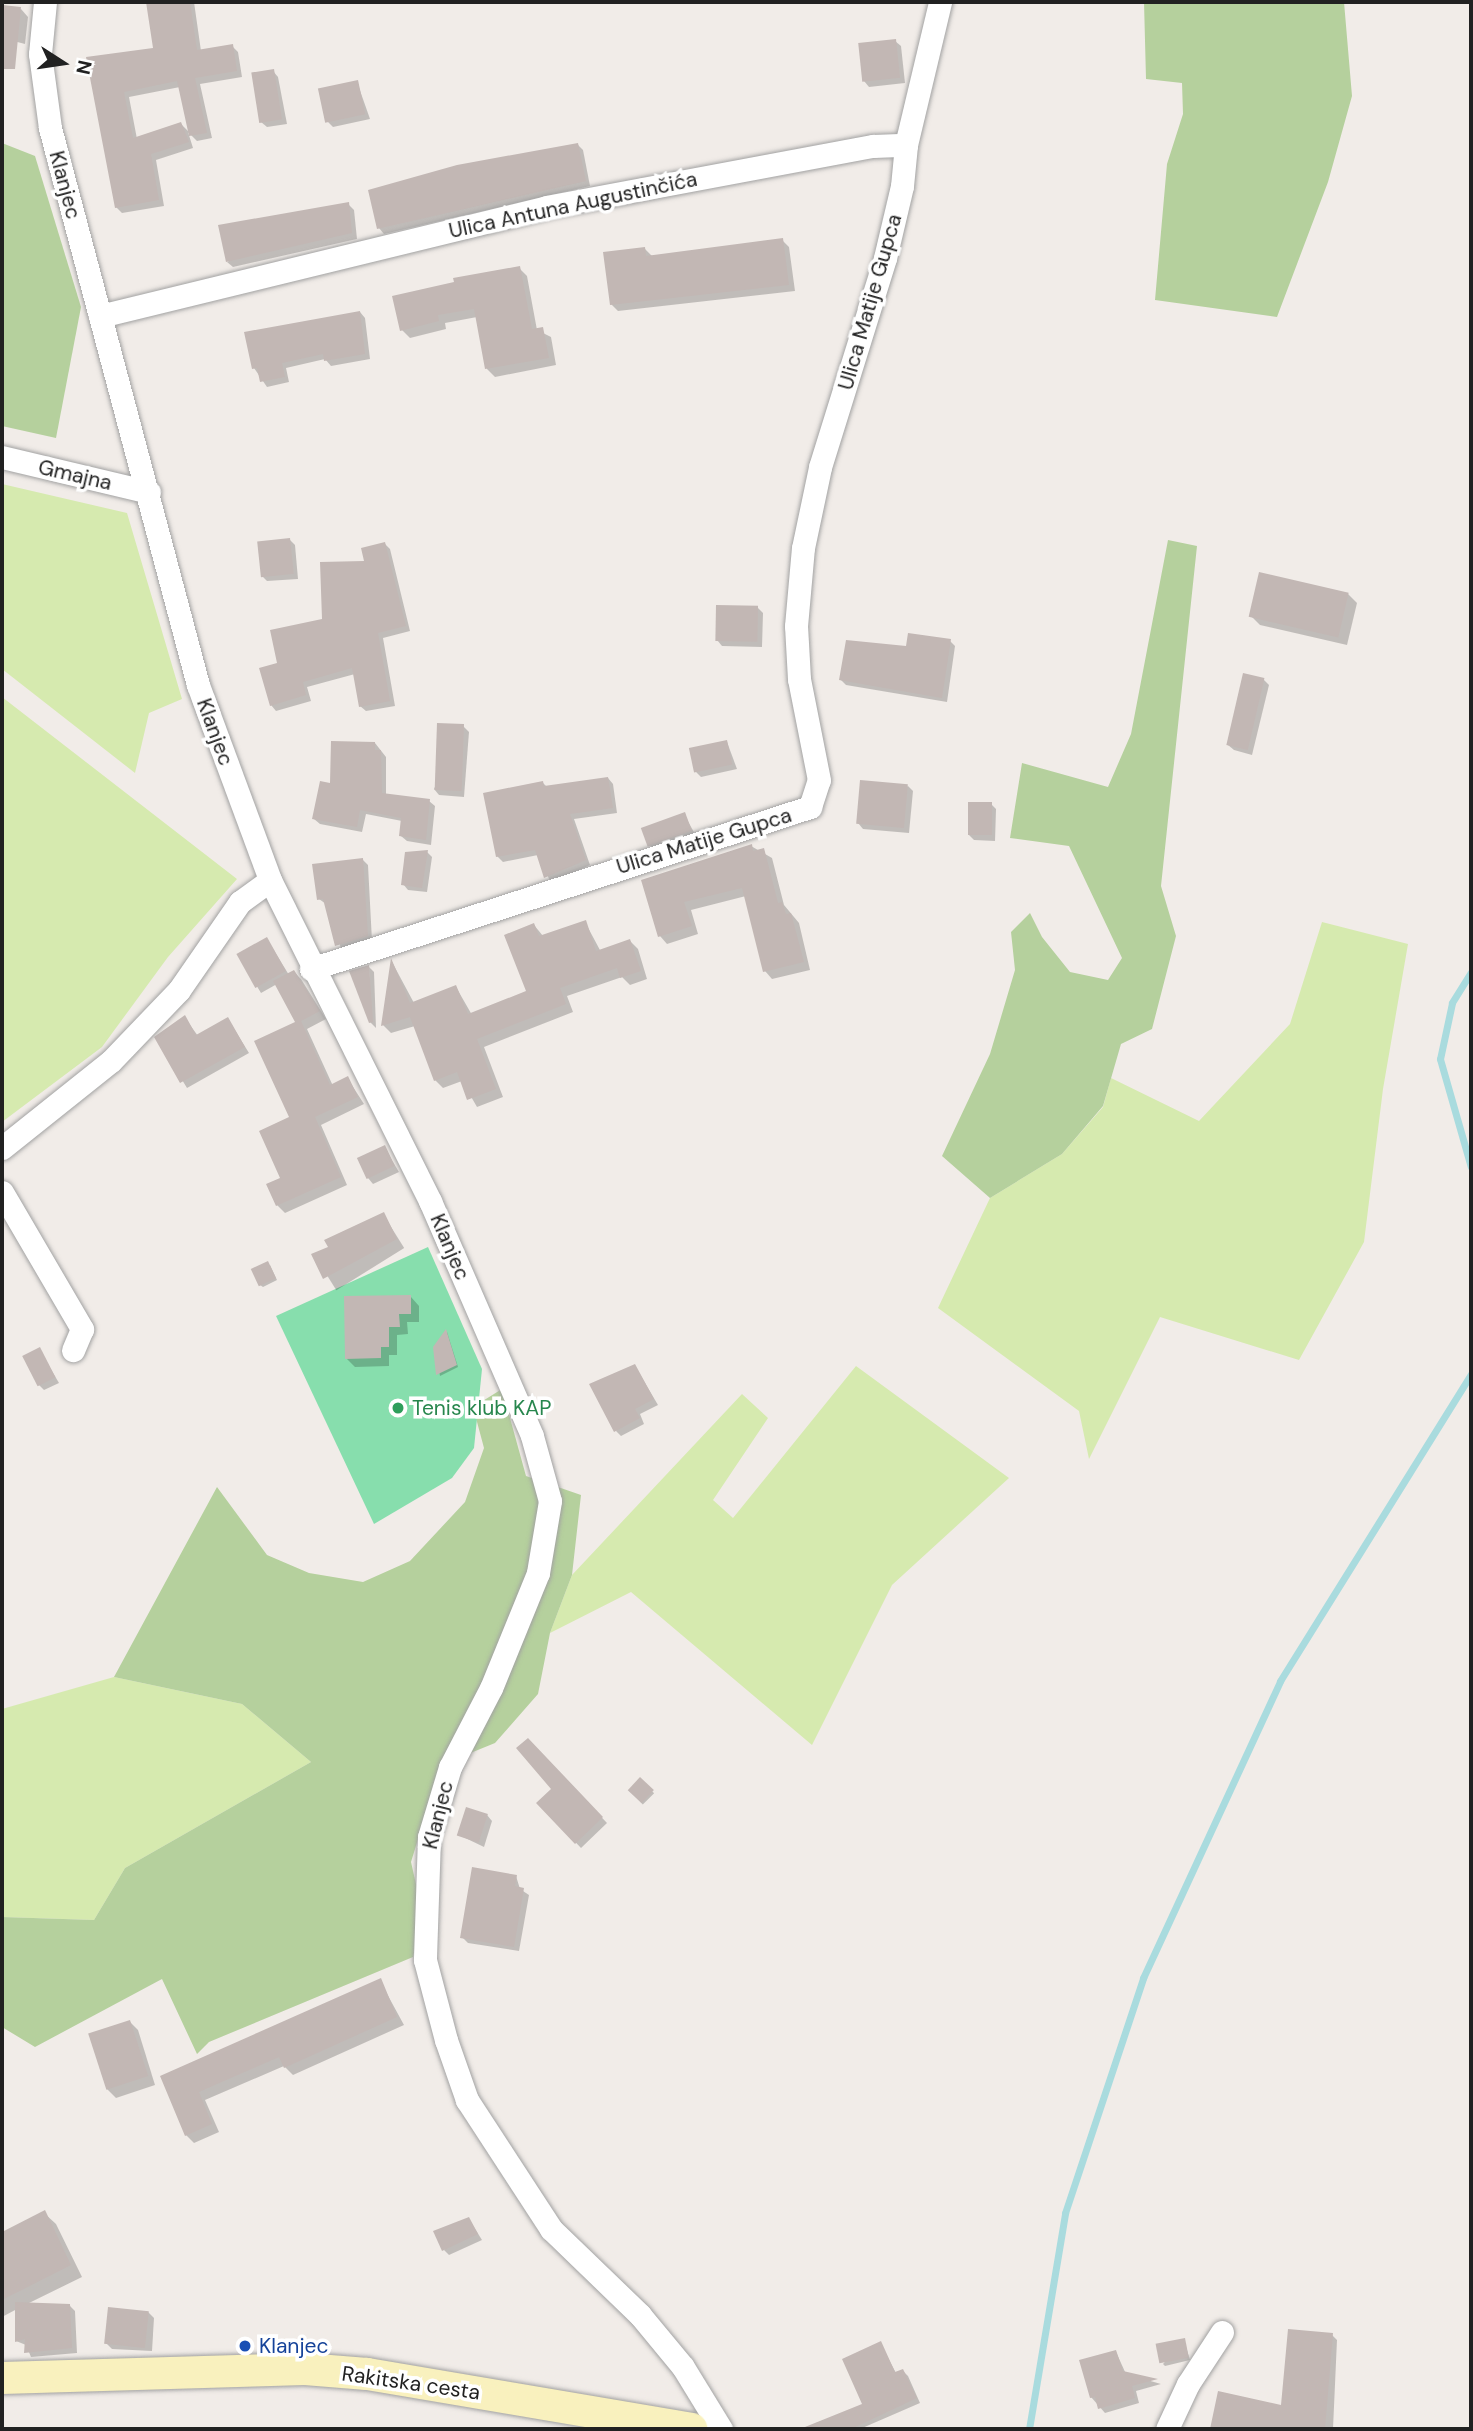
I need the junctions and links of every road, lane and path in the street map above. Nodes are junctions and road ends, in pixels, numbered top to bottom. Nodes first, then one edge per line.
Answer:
1 (45, 2) edge
2 (940, 2) edge
3 (906, 145) junction
4 (100, 316) junction
5 (2, 457) edge
6 (149, 492) junction
7 (270, 880) junction
8 (311, 969) junction
9 (2, 1148) edge
10 (2, 1192) edge
11 (74, 1350) dead end
12 (1222, 2332) dead end
13 (2, 2378) edge
14 (691, 2429) edge
15 (721, 2429) edge
16 (1167, 2429) edge

1 - 4 street, Klanjec
2 - 3 street
3 - 4 street, Ulica Antuna Augustinčića
3 - 8 street, Ulica Matije Gupca
4 - 6 street, Klanjec
5 - 6 street, Gmajna
6 - 7 street, Klanjec
7 - 8 street, Klanjec
7 - 9 street
8 - 15 street, Klanjec
10 - 11 street
12 - 16 street
13 - 14 main road, Rakitska cesta

